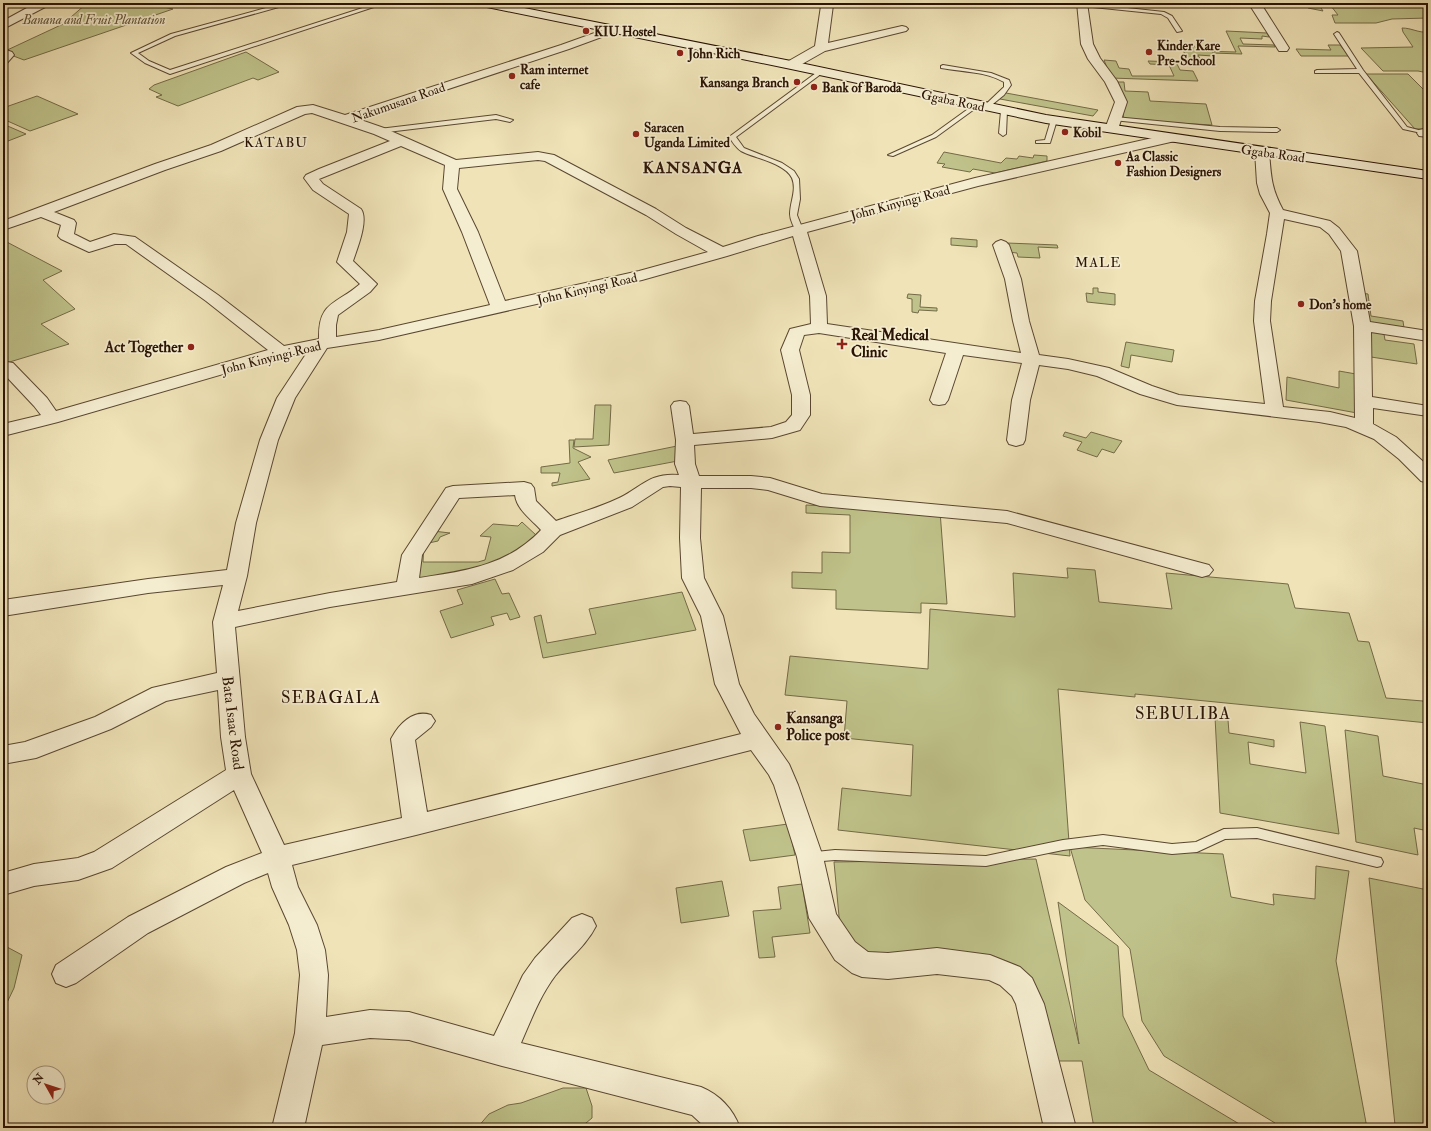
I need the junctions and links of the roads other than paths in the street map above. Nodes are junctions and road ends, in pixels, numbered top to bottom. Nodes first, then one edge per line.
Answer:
1 (45, 3) edge
2 (290, 3) edge
3 (383, 3) edge
4 (482, 3) edge
5 (823, 3) edge
6 (1259, 3) edge
7 (1083, 4) edge
8 (3, 16) edge
9 (17, 17) junction
10 (3, 26) edge
11 (614, 29) junction
12 (1179, 31) dead end
13 (902, 32) dead end
14 (1337, 34) dead end
15 (821, 48) junction
16 (1283, 48) dead end
17 (3, 53) edge
18 (3, 60) edge
19 (791, 65) junction
20 (943, 67) dead end
21 (822, 71) junction
22 (1361, 71) junction
23 (1317, 72) dead end
24 (982, 106) junction
25 (1004, 111) junction
26 (345, 119) junction
27 (510, 120) dead end
28 (1054, 120) junction
29 (1113, 124) junction
30 (379, 130) junction
31 (1277, 130) dead end
32 (1426, 133) edge
33 (1003, 134) dead end
34 (1170, 138) junction
35 (401, 141) junction
36 (1038, 142) dead end
37 (1262, 151) junction
38 (891, 155) dead end
39 (453, 164) junction
40 (1428, 175) edge
41 (41, 212) junction
42 (1278, 212) junction
43 (3, 226) edge
44 (799, 230) junction
45 (1001, 244) dead end
46 (722, 253) junction
47 (499, 308) junction
48 (1362, 326) junction
49 (819, 328) junction
50 (1428, 336) edge
51 (325, 343) junction
52 (956, 349) junction
53 (281, 352) junction
54 (1032, 360) junction
55 (7, 367) dead end
56 (939, 400) dead end
57 (1363, 401) junction
58 (680, 406) dead end
59 (1275, 411) junction
60 (1428, 411) edge
61 (52, 418) junction
62 (1364, 426) junction
63 (3, 430) edge
64 (685, 440) junction
65 (1016, 440) dead end
66 (1424, 469) edge
67 (691, 482) junction
68 (553, 530) junction
69 (1202, 570) dead end
70 (236, 576) junction
71 (407, 587) junction
72 (3, 608) edge
73 (224, 622) junction
74 (228, 679) junction
75 (423, 721) dead end
76 (757, 739) junction
77 (3, 755) edge
78 (239, 774) junction
79 (416, 825) junction
80 (810, 857) junction
81 (277, 858) junction
82 (1377, 862) dead end
83 (3, 884) edge
84 (582, 926) dead end
85 (66, 974) dead end
86 (310, 1033) junction
87 (502, 1052) junction
88 (288, 1128) edge
89 (724, 1128) edge
90 (1060, 1128) edge

1 - 9 street
2 - 3 lane
4 - 11 main road, Ggaba Road
5 - 15 street
6 - 16 street
7 - 12 lane
7 - 29 street
8 - 9 street
9 - 10 street
11 - 19 main road, Ggaba Road
11 - 26 street, Nakumusana Road
13 - 15 street
14 - 22 lane
15 - 19 street
17 - 18 street
19 - 21 main road, Ggaba Road
20 - 24 lane
21 - 24 main road, Ggaba Road
21 - 44 lane
22 - 23 lane
22 - 32 lane
24 - 25 main road, Ggaba Road
24 - 38 lane
25 - 28 main road, Ggaba Road
25 - 33 lane
26 - 30 street, Nakumusana Road
26 - 41 street
27 - 30 lane
28 - 29 main road, Ggaba Road
28 - 36 lane
29 - 31 lane
29 - 34 main road, Ggaba Road
30 - 35 street, Nakumusana Road
34 - 37 main road, Ggaba Road
34 - 44 street, John Kinyingi Road
35 - 39 street, Nakumusana Road
35 - 51 street
37 - 40 main road, Ggaba Road
37 - 42 street
39 - 46 street
39 - 47 street
41 - 43 street
41 - 53 street
42 - 48 street
42 - 59 street
44 - 46 street, John Kinyingi Road
44 - 49 street
45 - 54 street
46 - 47 street, John Kinyingi Road
47 - 51 street, John Kinyingi Road
48 - 50 street
48 - 57 street
49 - 52 street
49 - 64 street
51 - 53 street, John Kinyingi Road
51 - 70 street, Bata Isaac Road
52 - 54 street
52 - 56 street
53 - 61 street, John Kinyingi Road
54 - 59 street
54 - 65 street
55 - 61 street
57 - 60 street
57 - 62 street
58 - 64 street
59 - 62 street
61 - 63 street, John Kinyingi Road
62 - 66 street
64 - 67 street
67 - 68 street
67 - 69 street
67 - 76 street
68 - 71 street
68 - 71 street
70 - 72 street
70 - 73 street, Bata Isaac Road
71 - 73 street
73 - 74 street, Bata Isaac Road
74 - 77 street
74 - 78 street, Bata Isaac Road
75 - 79 street
76 - 79 street
76 - 80 street
78 - 81 street, Bata Isaac Road
78 - 83 street
79 - 81 street
80 - 82 lane
80 - 90 street
81 - 85 street
81 - 86 street, Bata Isaac Road
84 - 87 street
86 - 87 street
86 - 88 street, Bata Isaac Road
87 - 89 street

